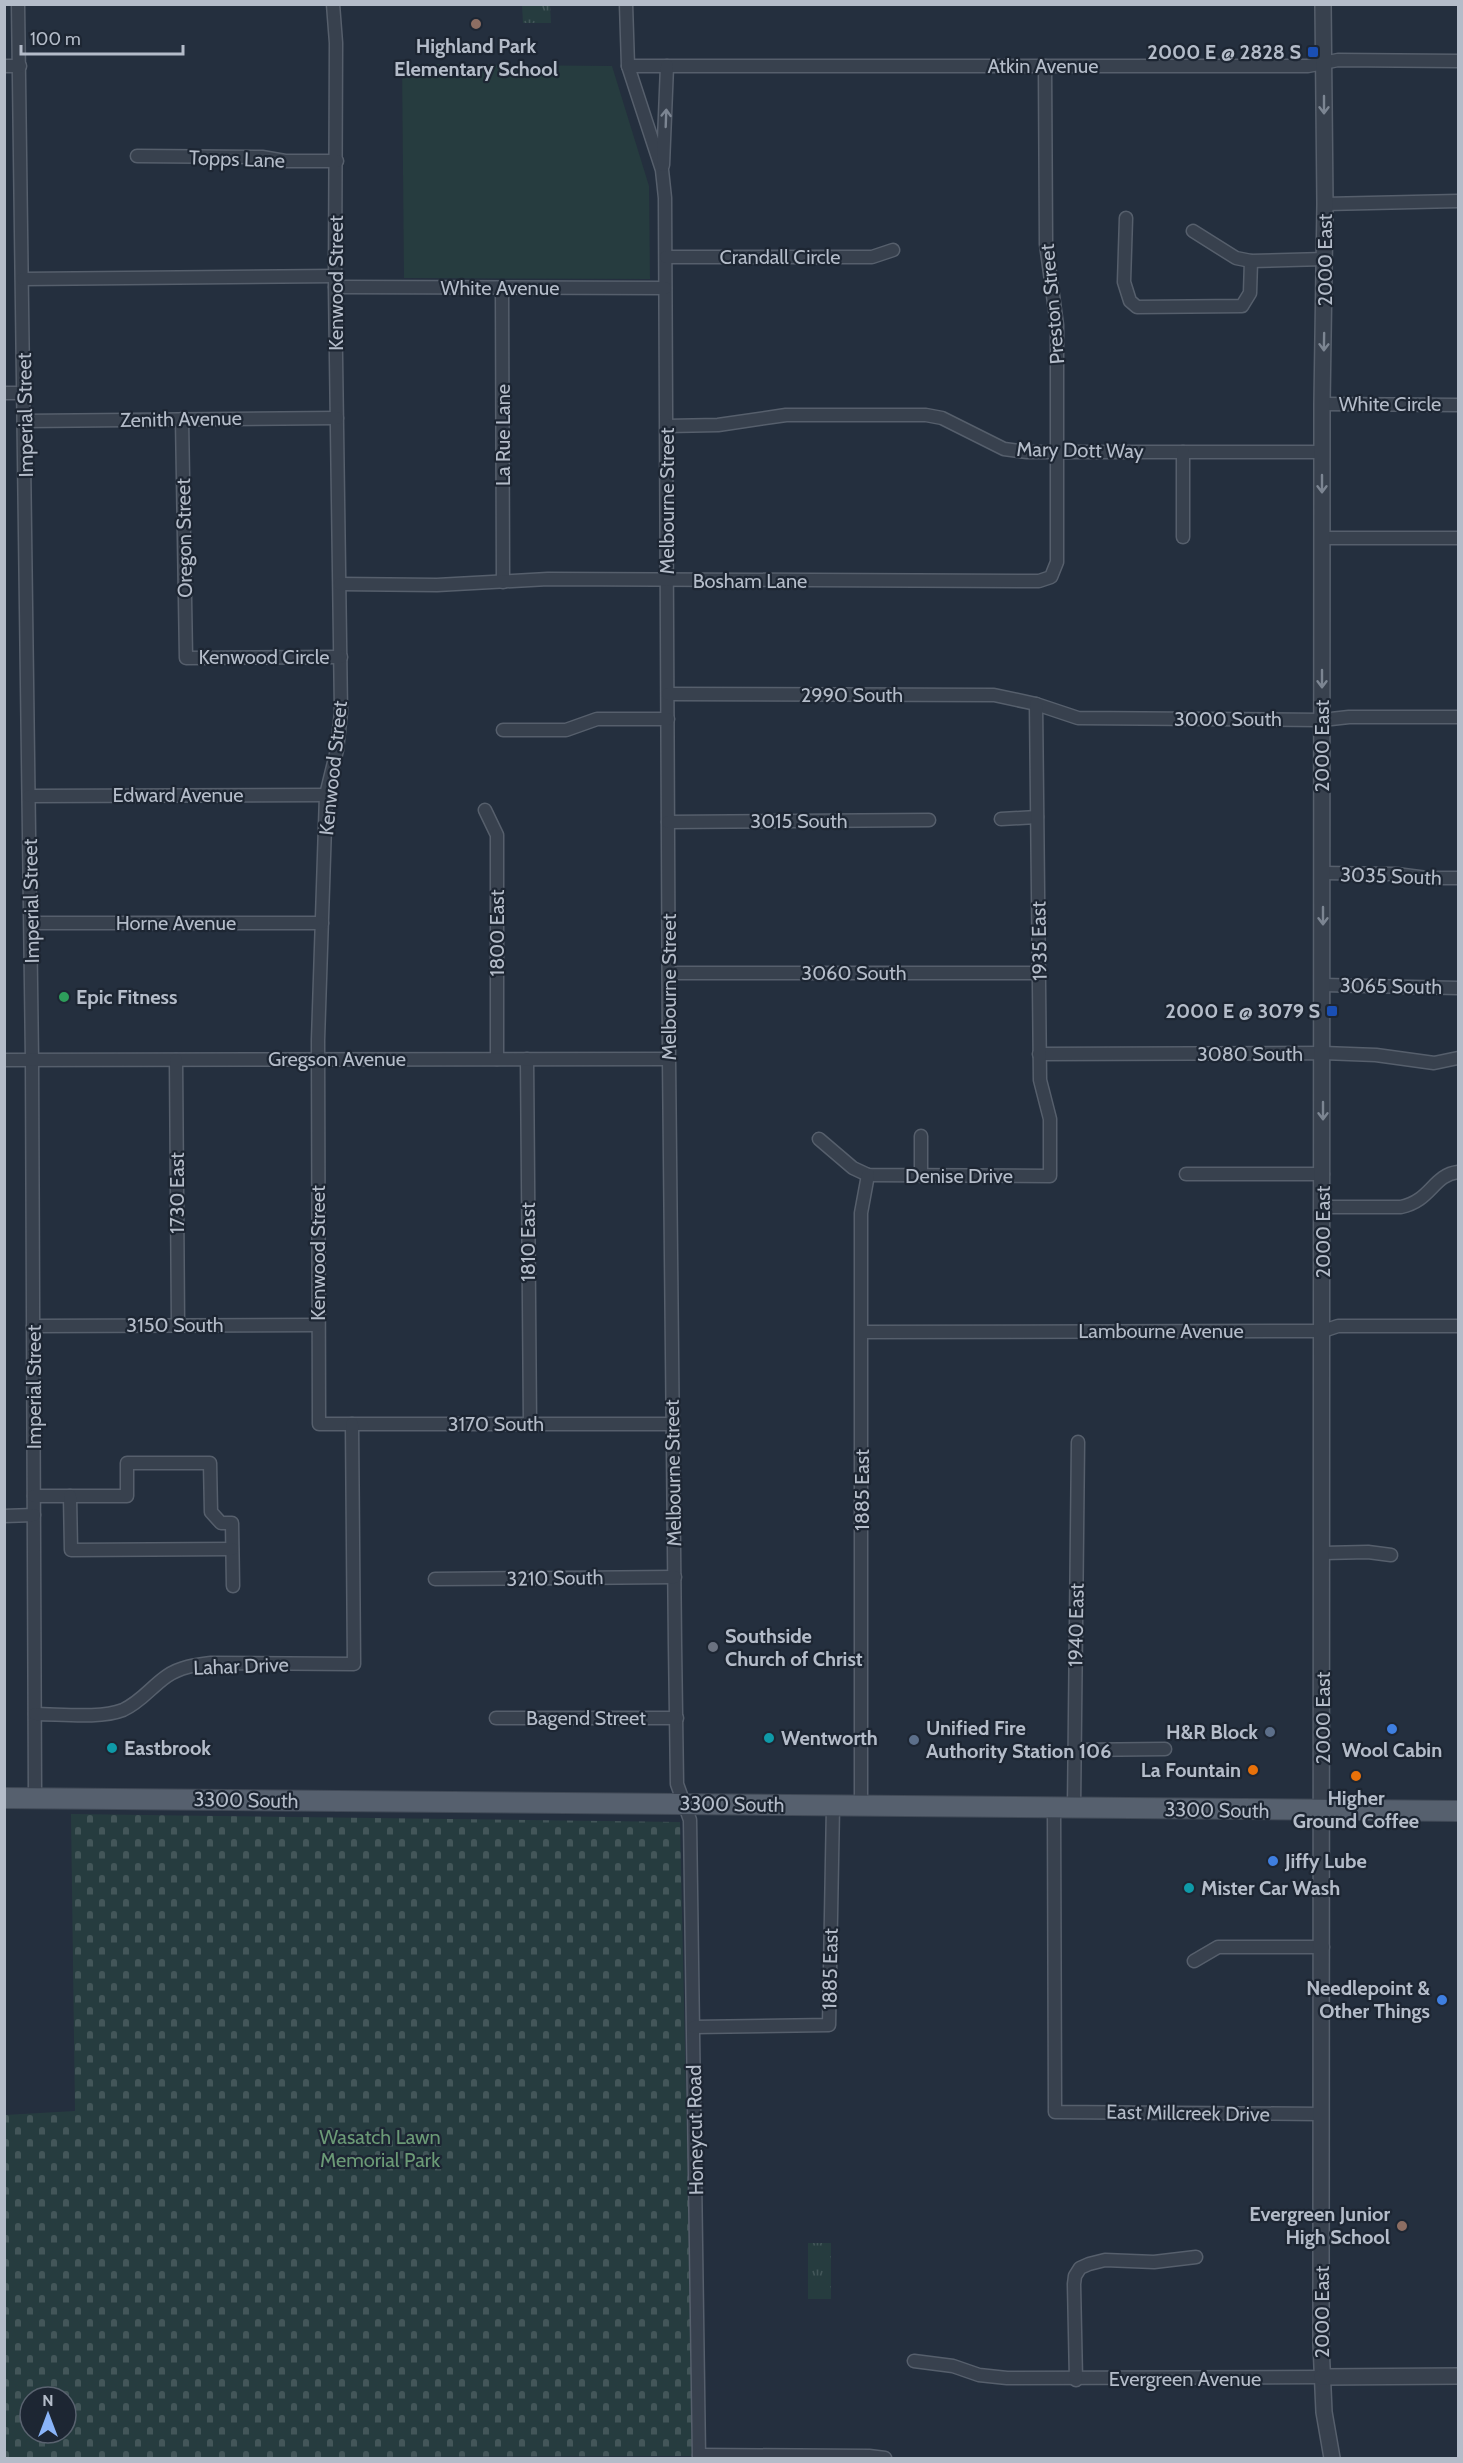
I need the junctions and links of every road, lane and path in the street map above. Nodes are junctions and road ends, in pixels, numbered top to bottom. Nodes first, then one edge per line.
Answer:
1 (18, 4) edge
2 (333, 4) edge
3 (626, 4) edge
4 (1323, 4) edge
5 (1458, 61) edge
6 (1324, 63) junction
7 (4, 66) edge
8 (20, 66) junction
9 (628, 66) junction
10 (667, 66) junction
11 (1045, 66) junction
12 (137, 156) dead end
13 (337, 161) junction
14 (662, 170) junction
15 (1458, 201) edge
16 (1325, 204) junction
17 (1126, 218) dead end
18 (1193, 231) dead end
19 (893, 250) dead end
20 (666, 257) junction
21 (1325, 259) junction
22 (1251, 261) junction
23 (23, 279) junction
24 (335, 282) junction
25 (502, 287) junction
26 (665, 288) junction
27 (4, 393) edge
28 (24, 393) junction
29 (1322, 404) junction
30 (1458, 405) edge
31 (337, 418) junction
32 (182, 419) junction
33 (25, 421) junction
34 (667, 426) junction
35 (1057, 452) junction
36 (1183, 452) junction
37 (1322, 452) junction
38 (1183, 537) dead end
39 (1322, 538) junction
40 (1458, 538) edge
41 (1051, 577) joint
42 (668, 579) junction
43 (503, 582) junction
44 (340, 585) junction
45 (341, 657) junction
46 (186, 658) joint
47 (668, 694) junction
48 (1036, 704) junction
49 (1458, 717) edge
50 (668, 719) junction
51 (1322, 720) junction
52 (503, 730) dead end
53 (326, 795) junction
54 (29, 796) junction
55 (485, 810) dead end
56 (1037, 817) junction
57 (1001, 819) dead end
58 (929, 820) dead end
59 (668, 822) junction
60 (1323, 873) junction
61 (1458, 878) edge
62 (31, 923) junction
63 (322, 923) junction
64 (669, 973) junction
65 (1039, 973) junction
66 (1323, 985) junction
67 (1458, 988) edge
68 (1323, 1053) junction
69 (1039, 1054) junction
70 (1458, 1058) edge
71 (497, 1059) junction
72 (527, 1059) junction
73 (669, 1059) junction
74 (4, 1060) edge
75 (32, 1060) junction
76 (176, 1060) junction
77 (318, 1060) junction
78 (921, 1136) dead end
79 (819, 1139) dead end
80 (1458, 1172) edge
81 (1186, 1174) dead end
82 (1323, 1174) junction
83 (868, 1175) junction
84 (921, 1176) junction
85 (1050, 1176) joint
86 (1323, 1207) junction
87 (178, 1325) junction
88 (317, 1325) junction
89 (33, 1326) junction
90 (1458, 1326) edge
91 (1323, 1330) junction
92 (862, 1332) junction
93 (319, 1424) joint
94 (352, 1424) junction
95 (530, 1424) junction
96 (673, 1424) junction
97 (1077, 1442) dead end
98 (34, 1496) junction
99 (70, 1496) junction
100 (34, 1515) junction
101 (4, 1516) edge
102 (232, 1549) junction
103 (1323, 1552) junction
104 (1390, 1555) dead end
105 (675, 1577) junction
106 (435, 1580) dead end
107 (233, 1586) dead end
108 (35, 1714) junction
109 (496, 1718) dead end
110 (676, 1718) junction
111 (1165, 1749) dead end
112 (1074, 1750) junction
113 (35, 1797) junction
114 (4, 1798) edge
115 (684, 1803) junction
116 (833, 1806) junction
117 (861, 1806) junction
118 (1064, 1808) junction
119 (1323, 1811) junction
120 (1458, 1811) edge
121 (1323, 1947) junction
122 (1194, 1961) dead end
123 (694, 2027) junction
124 (1055, 2112) joint
125 (1322, 2114) junction
126 (1196, 2258) dead end
127 (914, 2361) dead end
128 (1458, 2376) edge
129 (1322, 2377) junction
130 (1076, 2380) junction
131 (699, 2457) edge
132 (885, 2458) edge
133 (1332, 2458) edge

1 - 8 street, Imperial Street
2 - 13 street, Kenwood Street
3 - 9 street, Melbourne Street
4 - 6 street, 2000 East
5 - 6 street, Atkin Avenue
6 - 11 street, Atkin Avenue
6 -> 16 street, 2000 East
7 - 8 street
8 - 23 street, Imperial Street
9 - 10 street, Atkin Avenue
9 - 14 street, Melbourne Street
10 - 11 street, Atkin Avenue
14 -> 10 street, Melbourne Street
11 - 35 street, Preston Street
12 - 13 street, Topps Lane
13 - 24 street, Kenwood Street
14 - 20 street, Melbourne Street
15 - 16 street
16 - 21 street, 2000 East
17 - 22 street
18 - 22 street
19 - 20 street, Crandall Circle
20 - 26 street, Melbourne Street
21 - 22 street
21 -> 29 street, 2000 East
23 - 24 street, White Avenue
23 - 28 street, Imperial Street
24 - 25 street, White Avenue
24 - 31 street, Kenwood Street
25 - 26 street, White Avenue
25 - 43 street, La Rue Lane
26 - 34 street, Melbourne Street
27 - 28 street
28 - 33 street, Imperial Street
29 - 30 street, White Circle
29 - 37 street, 2000 East
31 - 32 street, Zenith Avenue
31 - 44 street, Kenwood Street
32 - 33 street, Zenith Avenue
32 - 46 street, Oregon Street
33 - 54 street, Imperial Street
34 - 35 street, Mary Dott Way
34 - 42 street, Melbourne Street
35 - 36 street, Mary Dott Way
35 - 41 street, Preston Street
36 - 37 street, Mary Dott Way
36 - 38 street
37 -> 39 street, 2000 East
39 - 40 street
39 -> 51 street, 2000 East
41 - 42 street, Bosham Lane
42 - 43 street, Bosham Lane
42 - 47 street, Melbourne Street
43 - 44 street, Bosham Lane
44 - 45 street, Kenwood Street
45 - 46 street, Kenwood Circle
45 - 53 street, Kenwood Street
47 - 48 street, 2990 South
47 - 50 street, Melbourne Street
48 - 51 street, 3000 South
48 - 56 street, 1935 East
49 - 51 street, 3000 South
50 - 52 street
50 - 59 street, Melbourne Street
51 - 60 street, 2000 East
53 - 54 street, Edward Avenue
53 - 63 street, Kenwood Street
54 - 62 street, Imperial Street
55 - 71 street, 1800 East
56 - 57 street
56 - 65 street, 1935 East
58 - 59 street, 3015 South
59 - 64 street, Melbourne Street
60 - 61 street, 3035 South
60 -> 66 street, 2000 East
62 - 63 street, Horne Avenue
62 - 75 street, Imperial Street
63 - 77 street, Kenwood Street
64 - 65 street, 3060 South
64 - 73 street, Melbourne Street
65 - 69 street, 1935 East
66 - 67 street, 3065 South
66 - 68 street, 2000 East
68 - 69 street, 3080 South
68 - 70 street, 3080 South
68 -> 82 street, 2000 East
69 - 85 street, 1935 East
71 - 72 street, Gregson Avenue
71 - 77 street, Gregson Avenue
72 - 73 street, Gregson Avenue
72 - 95 street, 1810 East
73 - 96 street, Melbourne Street
74 - 75 street, Gregson Avenue
75 - 76 street, Gregson Avenue
75 - 89 street, Imperial Street
76 - 77 street, Gregson Avenue
76 - 87 street, 1730 East
77 - 88 street, Kenwood Street
78 - 84 street
79 - 83 street
80 - 86 street
81 - 82 street
82 - 86 street, 2000 East
83 - 84 street, Denise Drive
83 - 92 street, 1885 East
84 - 85 street, Denise Drive
86 - 91 street, 2000 East
87 - 88 street, 3150 South
87 - 89 street, 3150 South
88 - 93 street, Kenwood Street
89 - 98 street, Imperial Street
90 - 91 street, Lambourne Avenue
91 - 92 street, Lambourne Avenue
91 - 103 street, 2000 East
92 - 117 street, 1885 East
93 - 94 street, 3170 South
94 - 95 street, 3170 South
94 - 108 street, Lahar Drive
95 - 96 street, 3170 South
96 - 105 street, Melbourne Street
97 - 112 street, 1940 East
98 - 99 street
98 - 100 street, Imperial Street
99 - 102 street
99 - 102 street
100 - 101 street
100 - 108 street, Imperial Street
102 - 107 street
103 - 104 street
103 - 119 street, 2000 East
105 - 106 street, 3210 South
105 - 110 street, Melbourne Street
108 - 113 street, Imperial Street
109 - 110 street, Bagend Street
110 - 115 street, Melbourne Street
111 - 112 street
112 - 118 street, 1940 East
113 - 114 main road, 3300 South
113 - 115 main road, 3300 South
115 - 116 main road, 3300 South
115 - 123 street, Honeycut Road
116 - 117 main road, 3300 South
116 - 123 street, 1885 East
117 - 118 main road, 3300 South
118 - 119 main road, 3300 South
118 - 124 street, 1940 East
119 - 120 main road, 3300 South
119 - 121 street, 2000 East
121 - 122 street
121 - 125 street, 2000 East
123 - 131 street, Honeycut Road
124 - 125 street, East Millcreek Drive
125 - 129 street, 2000 East
126 - 130 street
127 - 130 street, Evergreen Avenue
128 - 129 street, Evergreen Avenue
129 - 130 street, Evergreen Avenue
129 - 133 street, 2000 East
131 - 132 street

